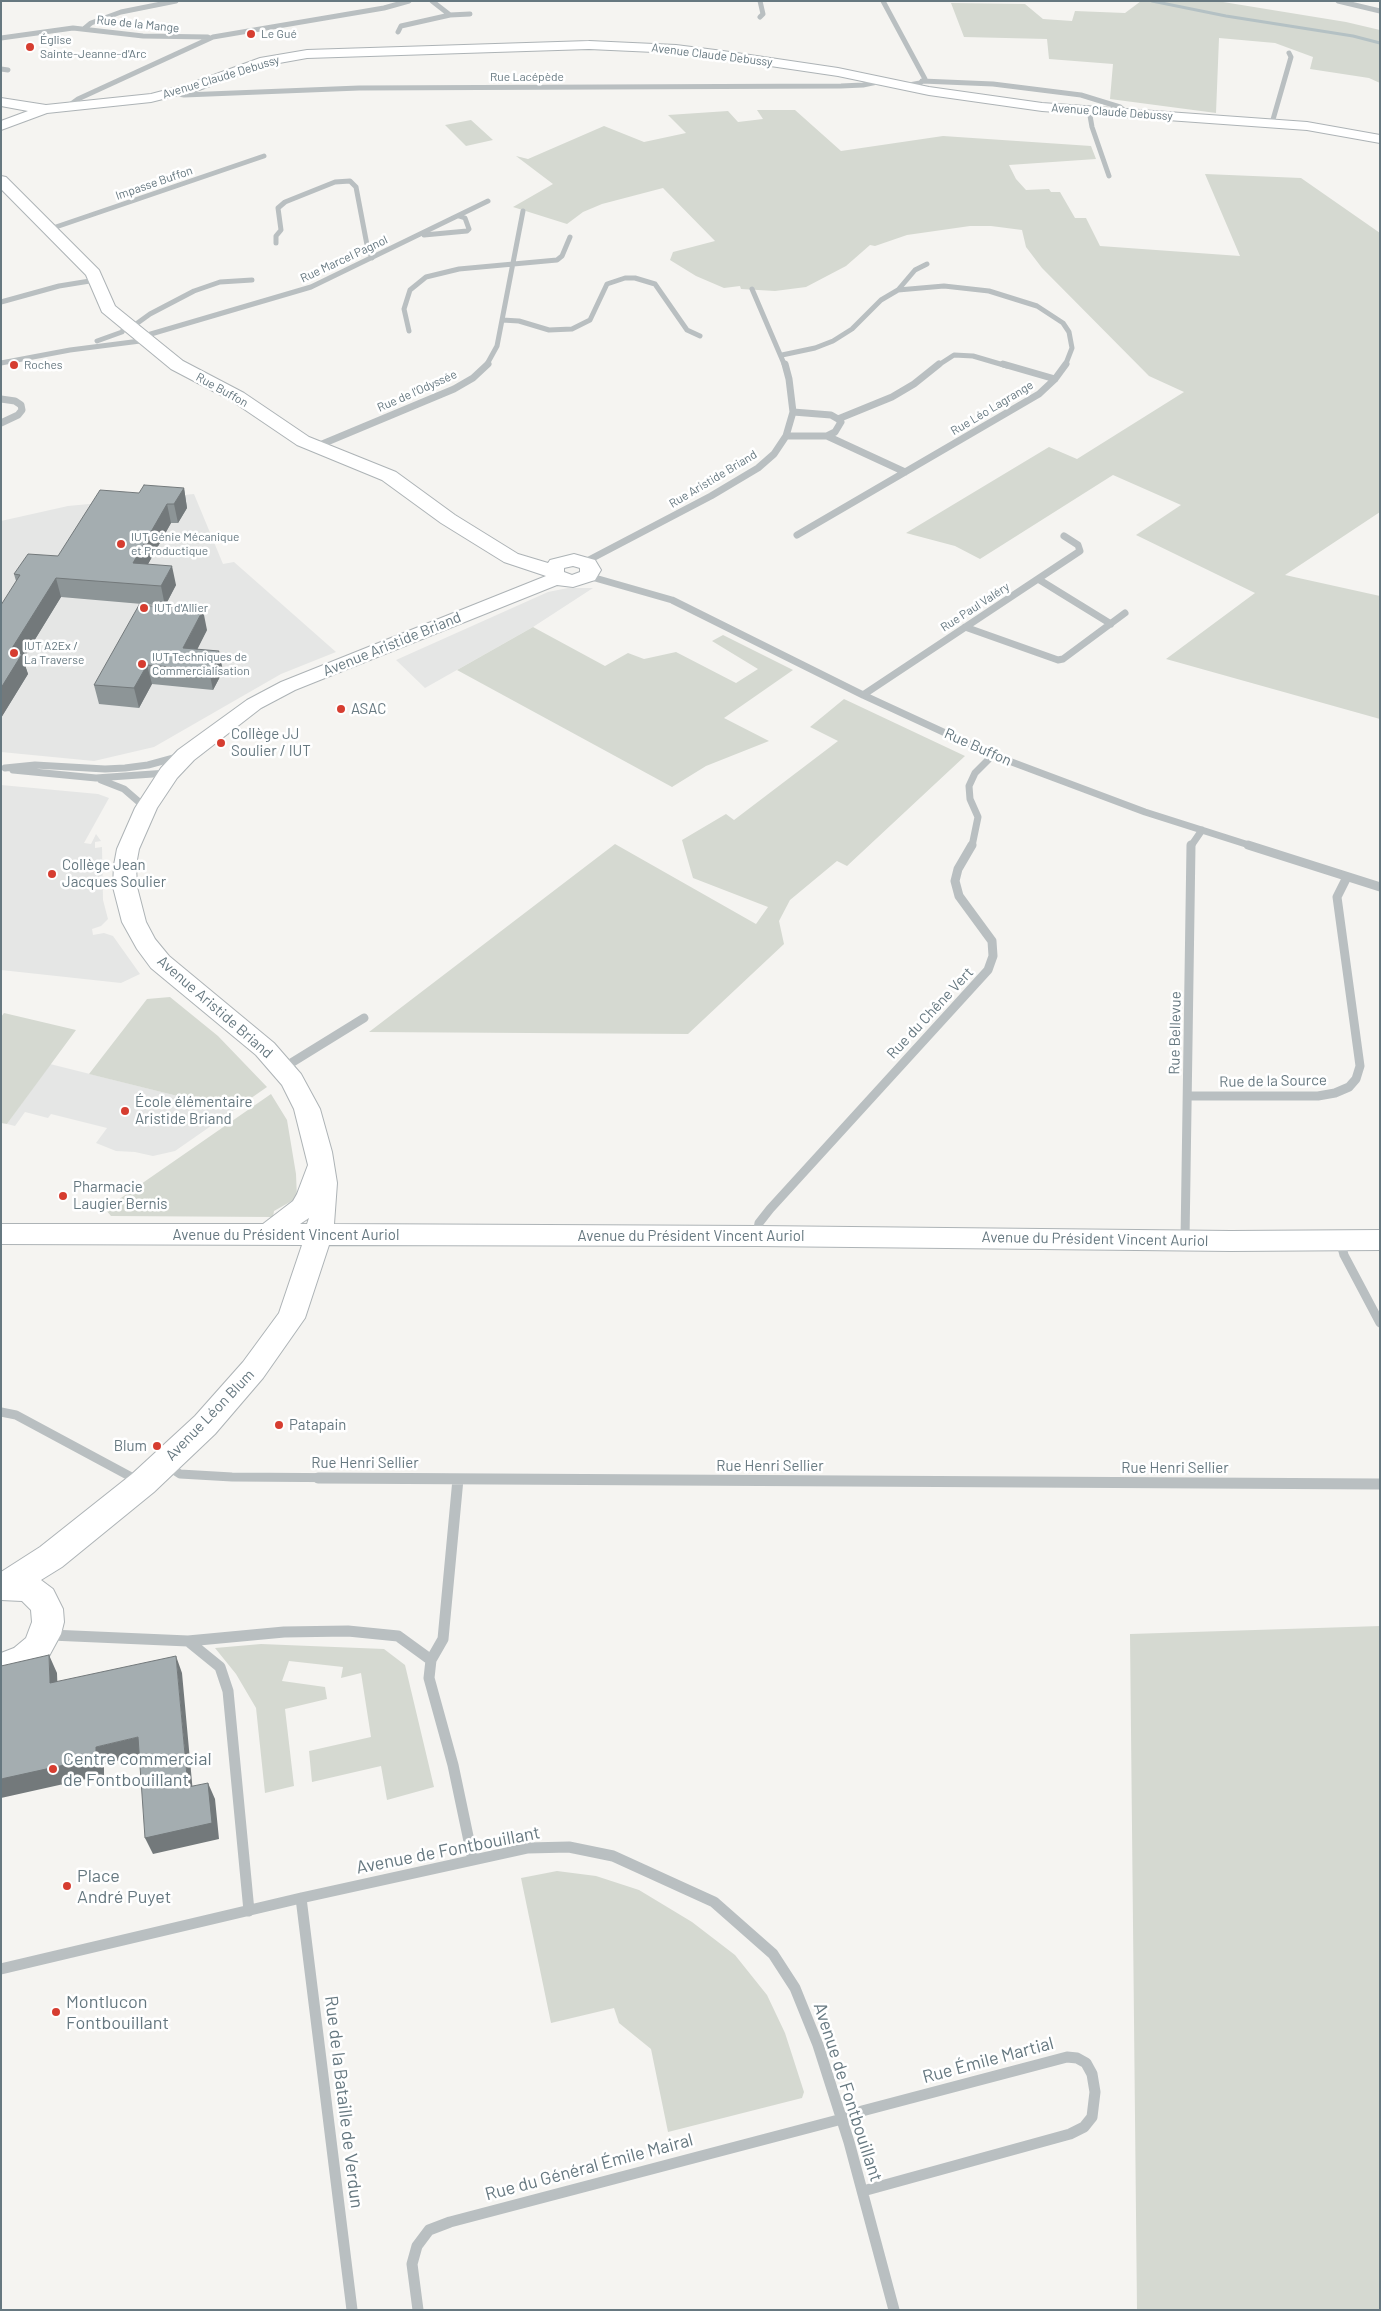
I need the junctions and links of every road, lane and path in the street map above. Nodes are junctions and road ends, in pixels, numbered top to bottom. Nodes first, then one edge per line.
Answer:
1 (176, 1) edge
2 (408, 1) edge
3 (432, 1) edge
4 (760, 1) edge
5 (882, 1) edge
6 (1338, 1) edge
7 (1380, 11) edge
8 (470, 14) dead end
9 (450, 15) junction
10 (760, 17) dead end
11 (85, 28) junction
12 (398, 32) dead end
13 (213, 37) junction
14 (2, 39) edge
15 (1289, 53) dead end
16 (1, 69) edge
17 (8, 70) dead end
18 (882, 81) junction
19 (922, 81) junction
20 (904, 86) junction
21 (173, 93) junction
22 (1, 102) edge
23 (67, 107) junction
24 (46, 109) junction
25 (1089, 110) junction
26 (1127, 113) junction
27 (1272, 123) junction
28 (1, 126) edge
29 (1380, 138) edge
30 (264, 156) dead end
31 (1108, 176) dead end
32 (1, 180) edge
33 (488, 202) dead end
34 (523, 211) dead end
35 (459, 216) junction
36 (50, 229) junction
37 (417, 236) junction
38 (570, 237) dead end
39 (276, 243) dead end
40 (372, 258) junction
41 (513, 264) junction
42 (927, 264) dead end
43 (96, 280) junction
44 (252, 280) dead end
45 (752, 289) dead end
46 (898, 290) junction
47 (1, 302) edge
48 (502, 320) junction
49 (138, 331) junction
50 (409, 331) dead end
51 (700, 336) dead end
52 (70, 350) junction
53 (782, 355) junction
54 (1, 363) edge
55 (1055, 379) junction
56 (1, 399) edge
57 (793, 412) junction
58 (838, 419) junction
59 (1, 423) edge
60 (786, 436) junction
61 (827, 436) junction
62 (315, 447) junction
63 (905, 472) junction
64 (796, 535) dead end
65 (1064, 536) dead end
66 (489, 544) junction
67 (511, 558) junction
68 (570, 569) junction
69 (1038, 579) junction
70 (495, 601) junction
71 (1125, 613) dead end
72 (1111, 624) junction
73 (965, 627) junction
74 (863, 695) junction
75 (186, 755) junction
76 (993, 755) junction
77 (169, 773) junction
78 (96, 778) junction
79 (146, 808) junction
80 (1202, 830) junction
81 (1347, 877) junction
82 (1380, 887) edge
83 (364, 1018) dead end
84 (283, 1068) junction
85 (1188, 1096) junction
86 (319, 1152) junction
87 (1, 1234) edge
88 (270, 1234) junction
89 (318, 1235) junction
90 (757, 1236) junction
91 (1340, 1239) junction
92 (1185, 1240) junction
93 (1380, 1240) edge
94 (1380, 1322) edge
95 (1, 1412) edge
96 (164, 1463) junction
97 (458, 1479) junction
98 (143, 1483) junction
99 (1380, 1484) edge
100 (51, 1557) junction
101 (4, 1586) edge
102 (42, 1599) junction
103 (45, 1634) junction
104 (188, 1641) junction
105 (431, 1660) junction
106 (1, 1668) edge
107 (474, 1860) junction
108 (301, 1898) junction
109 (249, 1911) junction
110 (1, 1969) edge
111 (842, 2119) junction
112 (863, 2191) junction
113 (352, 2310) edge
114 (418, 2310) edge
115 (894, 2310) edge

1 - 11 street
2 - 13 street
3 - 9 street
4 - 10 street
5 - 19 street
6 - 7 street
8 - 9 street
9 - 12 street
11 - 13 street, Rue de la Mange
11 - 14 street, Rue de la Mange
13 - 23 street
15 - 27 street
16 - 17 street
18 - 20 main road, Avenue Claude Debussy
18 - 21 street, Rue Lacépède
18 - 21 main road, Avenue Claude Debussy
19 - 20 street
19 - 26 street
20 - 25 main road, Avenue Claude Debussy
21 - 23 main road, Avenue Claude Debussy
22 - 24 main road
23 - 24 main road, Avenue Claude Debussy
24 - 28 main road
25 - 26 main road, Avenue Claude Debussy
25 - 31 street
26 - 27 main road, Avenue Claude Debussy
27 - 29 main road, Avenue Claude Debussy
30 - 36 street, Impasse Buffon
32 - 36 main road, Rue Buffon
33 - 35 street, Rue Marcel Pagnol
34 - 41 street, Rue de l'Odyssée
35 - 37 street, Rue Marcel Pagnol
35 - 37 street
36 - 43 main road, Rue Buffon
37 - 40 street, Rue Marcel Pagnol
38 - 41 street
39 - 40 street
40 - 49 street, Rue Marcel Pagnol
41 - 48 street, Rue de l'Odyssée
41 - 50 street
42 - 46 street
43 - 47 street
43 - 49 main road, Rue Buffon
44 - 49 street
45 - 53 street, Rue Aristide Briand
46 - 53 street, Rue Léo Lagrange
46 - 55 street, Rue Léo Lagrange
48 - 51 street
48 - 62 street, Rue de l'Odyssée
49 - 52 street
49 - 52 street
49 - 62 main road, Rue Buffon
52 - 54 street
53 - 57 street, Rue Aristide Briand
55 - 58 street
55 - 63 street, Rue Léo Lagrange
56 - 59 street
57 - 58 street
57 - 60 street, Rue Aristide Briand
58 - 61 street
60 - 61 street
60 - 68 street, Rue Aristide Briand
61 - 63 street
62 - 66 main road, Rue Buffon
63 - 64 street, Rue Léo Lagrange
65 - 69 street, Rue Paul Valéry
66 - 67 main road, Rue Buffon
66 - 68 main road, Rue Buffon
67 - 68 main road, Rue Buffon
67 - 70 main road
68 - 70 main road, Avenue Aristide Briand
68 - 74 street, Rue Buffon
69 - 72 street
69 - 73 street, Rue Paul Valéry
70 - 75 main road, Avenue Aristide Briand
71 - 72 street
72 - 73 street
73 - 74 street, Rue Paul Valéry
74 - 76 street, Rue Buffon
75 - 77 main road, Avenue Aristide Briand
75 - 78 street
76 - 80 street, Rue Buffon
76 - 90 street, Rue du Chêne Vert
77 - 78 street
77 - 79 main road, Avenue Aristide Briand
78 - 79 street
79 - 84 main road, Avenue Aristide Briand
80 - 81 street, Rue Buffon
80 - 85 street, Rue Bellevue
81 - 82 street, Rue Buffon
81 - 85 street, Rue de la Source
83 - 84 street
84 - 86 main road, Avenue Aristide Briand
85 - 92 street, Rue Bellevue
86 - 88 main road
86 - 89 main road, Avenue Aristide Briand
87 - 88 main road, Avenue du Président Vincent Auriol
88 - 89 main road, Avenue du Président Vincent Auriol
89 - 90 main road, Avenue du Président Vincent Auriol
89 - 96 main road, Avenue Léon Blum
90 - 92 main road, Avenue du Président Vincent Auriol
91 - 92 main road, Avenue du Président Vincent Auriol
91 - 93 main road, Avenue du Président Vincent Auriol
91 - 94 street
95 - 98 street
96 - 97 street, Rue Henri Sellier
96 - 98 main road, Avenue Léon Blum
97 - 99 street, Rue Henri Sellier
97 - 105 street
98 - 100 main road, Avenue Léon Blum
100 - 101 main road, Avenue Léon Blum
100 - 102 main road
101 - 102 main road, Avenue Léon Blum
102 - 103 main road
103 - 104 street
103 - 106 main road
104 - 105 street
104 - 109 street
105 - 107 street
107 - 108 street, Avenue de Fontbouillant
107 - 111 street, Avenue de Fontbouillant
108 - 109 street, Avenue de Fontbouillant
108 - 113 street, Rue de la Bataille de Verdun
109 - 110 street, Avenue de Fontbouillant
111 - 112 street, Avenue de Fontbouillant
111 - 112 street, Rue Émile Martial
111 - 114 street, Rue du Général Émile Mairal
112 - 115 street, Avenue de Fontbouillant

